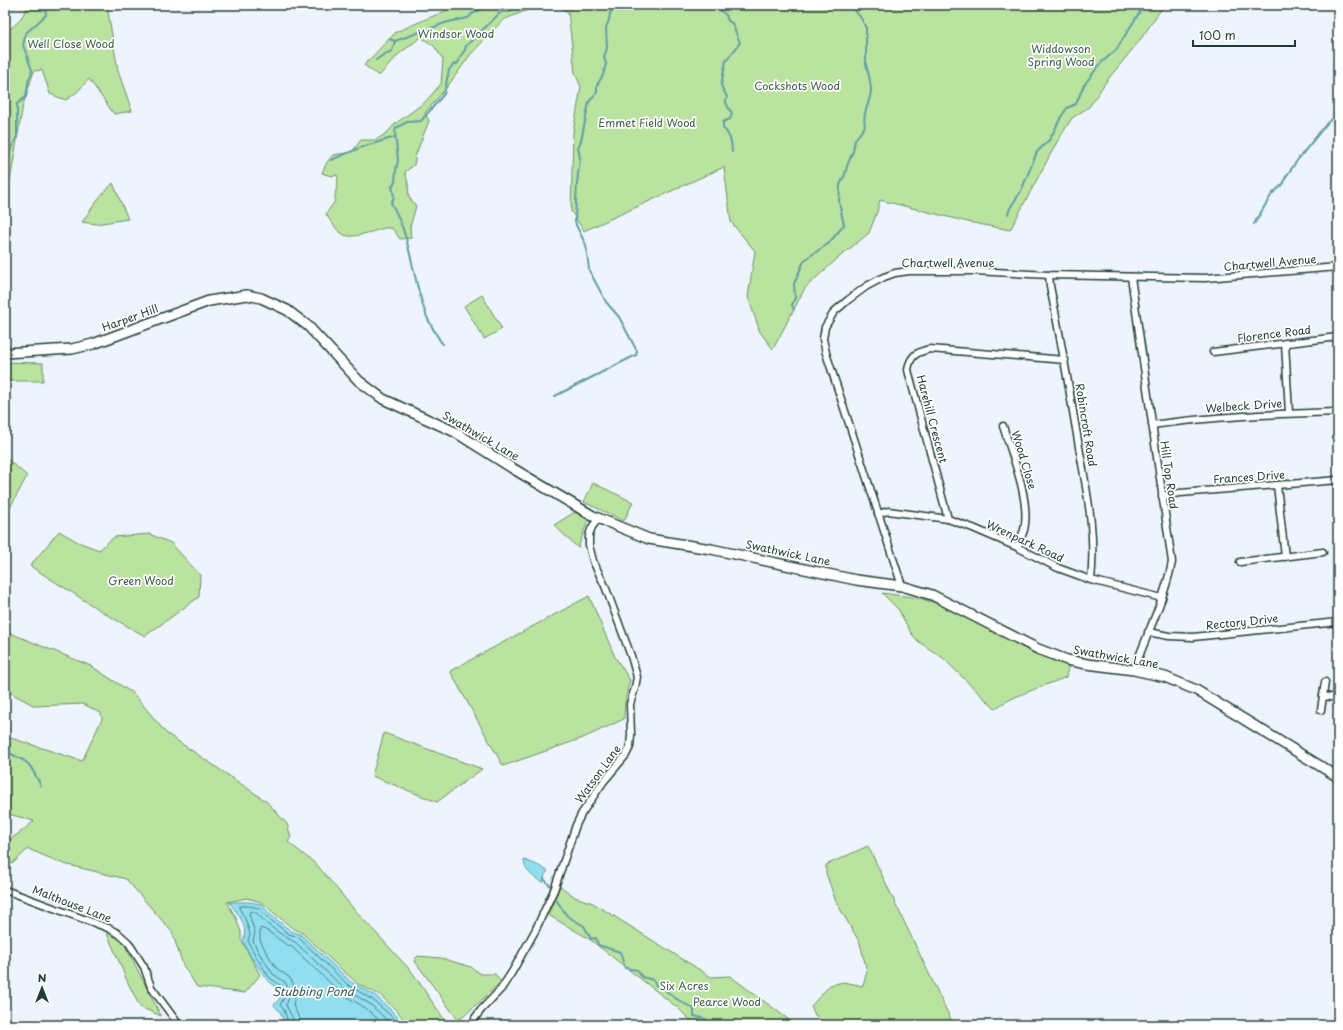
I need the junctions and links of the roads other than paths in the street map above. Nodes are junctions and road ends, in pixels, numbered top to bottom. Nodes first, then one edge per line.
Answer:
1 (1338, 267) edge
2 (1050, 275) junction
3 (1130, 277) junction
4 (261, 298) joint
5 (1338, 337) edge
6 (1285, 343) junction
7 (1213, 352) dead end
8 (5, 353) edge
9 (1065, 360) junction
10 (1338, 412) edge
11 (1289, 414) junction
12 (1152, 425) junction
13 (1003, 426) dead end
14 (1338, 480) edge
15 (1277, 485) junction
16 (1162, 496) junction
17 (878, 514) junction
18 (599, 518) junction
19 (948, 519) junction
20 (1017, 547) junction
21 (1323, 552) dead end
22 (1285, 557) junction
23 (1240, 562) dead end
24 (1091, 580) junction
25 (902, 586) junction
26 (1162, 598) junction
27 (1338, 622) edge
28 (1148, 632) junction
29 (1134, 670) junction
30 (1325, 682) dead end
31 (1323, 696) junction
32 (1338, 698) edge
33 (1321, 710) dead end
34 (1338, 776) edge
35 (5, 890) edge
36 (179, 1025) edge
37 (474, 1025) edge

1 - 3 street, Chartwell Avenue
2 - 3 street, Chartwell Avenue
2 - 9 street, Robincroft Road
2 - 17 street, Chartwell Avenue
3 - 12 street, Hill Top Road
4 - 8 street, Harper Hill
4 - 18 street, Swathwick Lane
5 - 6 street, Florence Road
6 - 7 street, Florence Road
6 - 11 street
9 - 19 street, Harehill Crescent
9 - 24 street, Robincroft Road
10 - 11 street, Welbeck Drive
11 - 12 street, Welbeck Drive
12 - 16 street, Hill Top Road
13 - 20 street, Wood Close
14 - 15 street, Frances Drive
15 - 16 street, Frances Drive
15 - 22 street
16 - 26 street, Hill Top Road
17 - 19 street, Wrenpark Road
17 - 25 street, Chartwell Avenue
18 - 25 street, Swathwick Lane
18 - 37 street, Watson Lane
19 - 20 street, Wrenpark Road
20 - 24 street, Wrenpark Road
21 - 22 street
22 - 23 street
24 - 26 street, Wrenpark Road
25 - 29 street, Swathwick Lane
26 - 28 street, Hill Top Road
27 - 28 street, Rectory Drive
28 - 29 street, Hill Top Road
29 - 34 street, Swathwick Lane
30 - 31 street
31 - 32 street
31 - 33 street
35 - 36 street, Malthouse Lane

